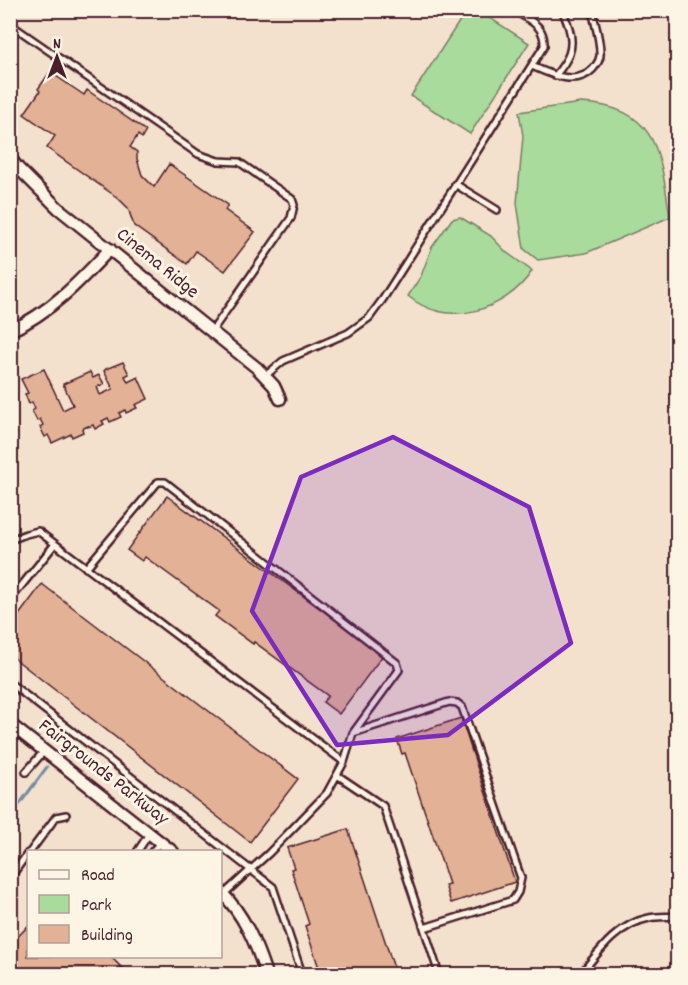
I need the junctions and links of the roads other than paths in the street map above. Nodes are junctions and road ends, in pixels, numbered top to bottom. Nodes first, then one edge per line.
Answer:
1 (514, 10) edge
2 (532, 10) edge
3 (562, 10) edge
4 (592, 10) edge
5 (526, 18) junction
6 (10, 24) edge
7 (532, 66) junction
8 (555, 76) junction
9 (10, 158) edge
10 (455, 184) junction
11 (497, 210) dead end
12 (110, 249) junction
13 (10, 331) edge
14 (212, 331) junction
15 (265, 376) junction
16 (280, 399) dead end
17 (10, 540) edge
18 (55, 544) junction
19 (86, 568) junction
20 (10, 600) edge
21 (10, 684) edge
22 (10, 724) edge
23 (353, 733) junction
24 (45, 750) junction
25 (344, 762) junction
26 (27, 772) dead end
27 (337, 775) junction
28 (66, 815) dead end
29 (150, 833) junction
30 (161, 841) junction
31 (31, 850) edge
32 (138, 850) edge
33 (154, 850) edge
34 (172, 850) edge
35 (27, 855) edge
36 (250, 870) junction
37 (10, 878) edge
38 (222, 892) edge
39 (678, 916) edge
40 (424, 928) junction
41 (266, 975) edge
42 (302, 975) edge
43 (439, 975) edge
44 (581, 975) edge

1 - 5 lane
2 - 5 lane
3 - 8 lane
4 - 8 lane
5 - 7 lane
6 - 14 lane
7 - 8 lane
7 - 10 lane
9 - 12 street, Cinema Ridge
10 - 11 lane
10 - 15 lane
12 - 13 street
12 - 14 street, Cinema Ridge
14 - 15 street, Cinema Ridge
15 - 16 street, Cinema Ridge
17 - 18 lane
18 - 19 lane
18 - 20 lane
19 - 23 lane
19 - 25 lane
21 - 36 lane
22 - 24 street, Fairgrounds Parkway
23 - 25 lane
23 - 40 lane
24 - 26 lane
24 - 29 street, Fairgrounds Parkway
25 - 27 lane
27 - 36 lane
27 - 40 lane
28 - 31 lane
29 - 30 street, Fairgrounds Parkway
29 - 32 lane
30 - 33 lane
30 - 34 street, Fairgrounds Parkway
35 - 37 lane
36 - 38 lane
36 - 42 lane
38 - 41 street
39 - 44 lane
40 - 43 lane

